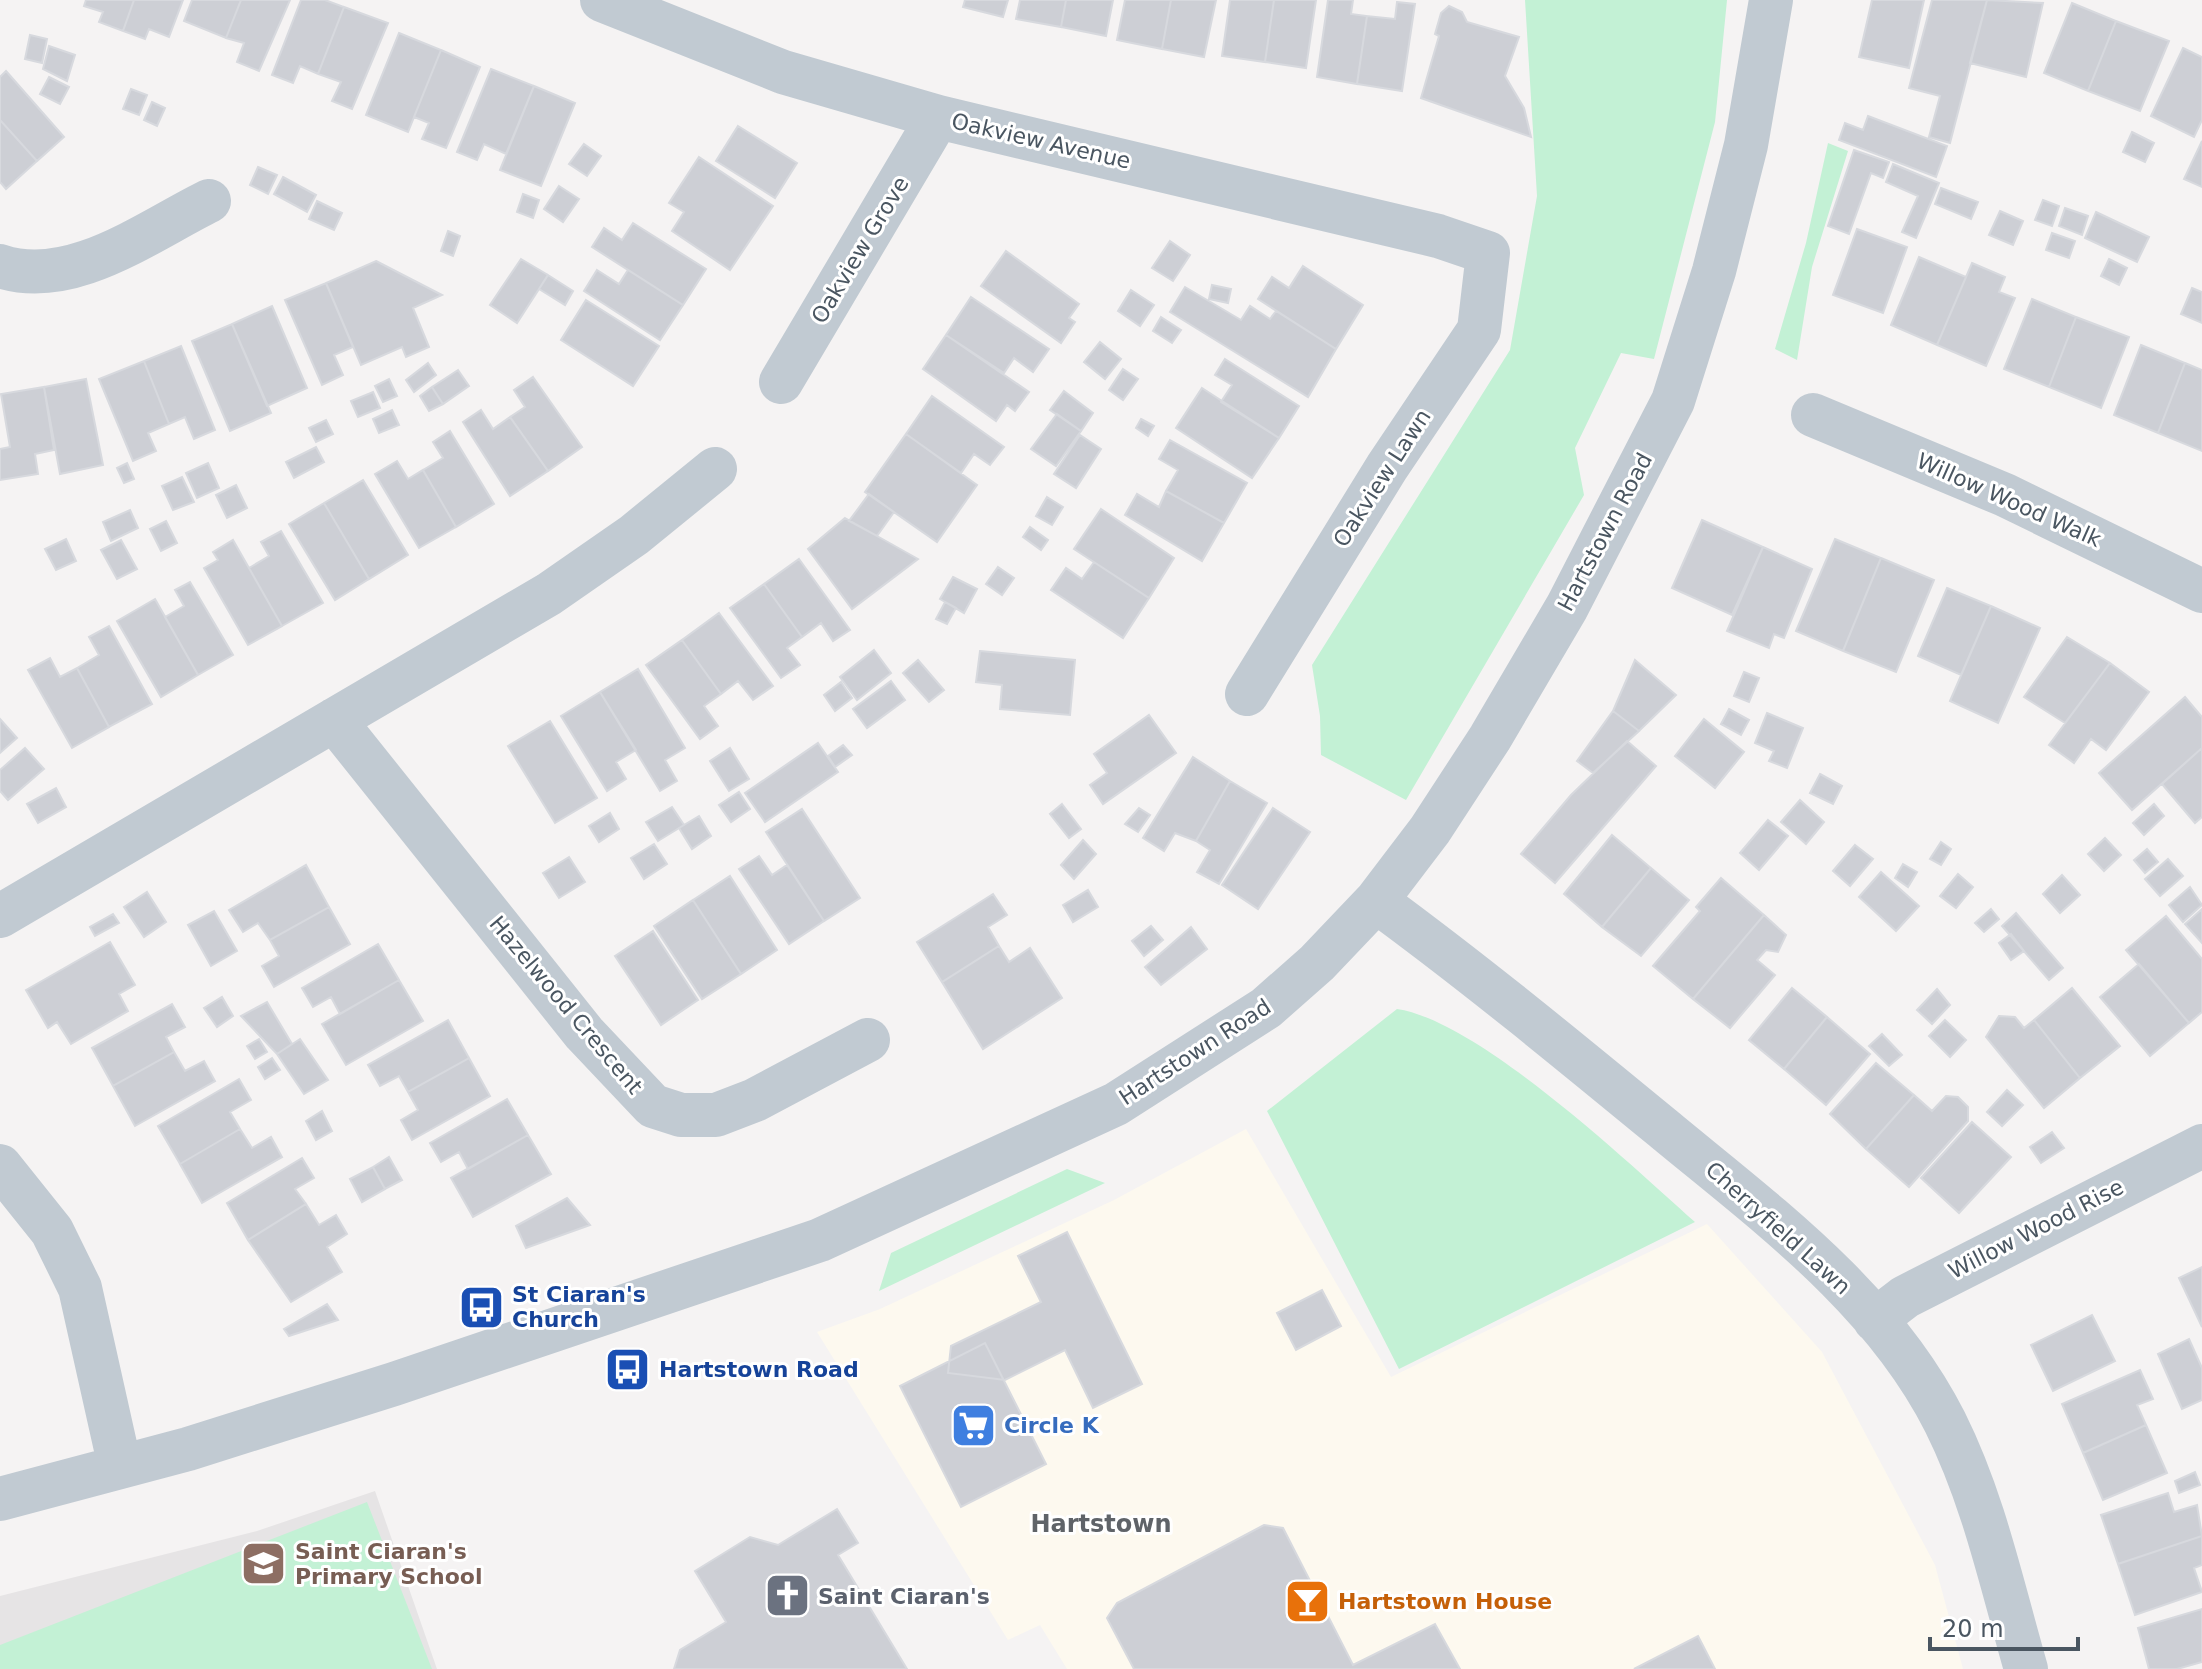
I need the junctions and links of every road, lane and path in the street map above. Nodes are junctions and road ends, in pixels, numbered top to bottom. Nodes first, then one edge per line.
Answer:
1 (1771, 0) edge
2 (626, 5) edge
3 (938, 117) junction
4 (209, 201) dead end
5 (1488, 253) joint
6 (0, 266) edge
7 (781, 382) dead end
8 (1813, 415) dead end
9 (715, 469) dead end
10 (2202, 591) edge
11 (1247, 694) dead end
12 (334, 720) junction
13 (1376, 901) junction
14 (0, 916) edge
15 (868, 1040) dead end
16 (2202, 1146) edge
17 (0, 1166) edge
18 (1875, 1320) junction
19 (120, 1467) junction
20 (0, 1499) edge
21 (2026, 1669) edge

1 - 13 street, Hartstown Road
2 - 3 street, Oakview Avenue
3 - 5 street, Oakview Avenue
3 - 7 street, Oakview Grove
4 - 6 street
5 - 11 street, Oakview Lawn
8 - 10 street, Willow Wood Walk
9 - 12 street
12 - 14 street
12 - 15 street, Hazelwood Crescent
13 - 18 street, Cherryfield Lawn
13 - 19 street, Hartstown Road
16 - 18 street, Willow Wood Rise
17 - 19 street
18 - 21 street, Cherryfield Lawn
19 - 20 street, Hartstown Road

